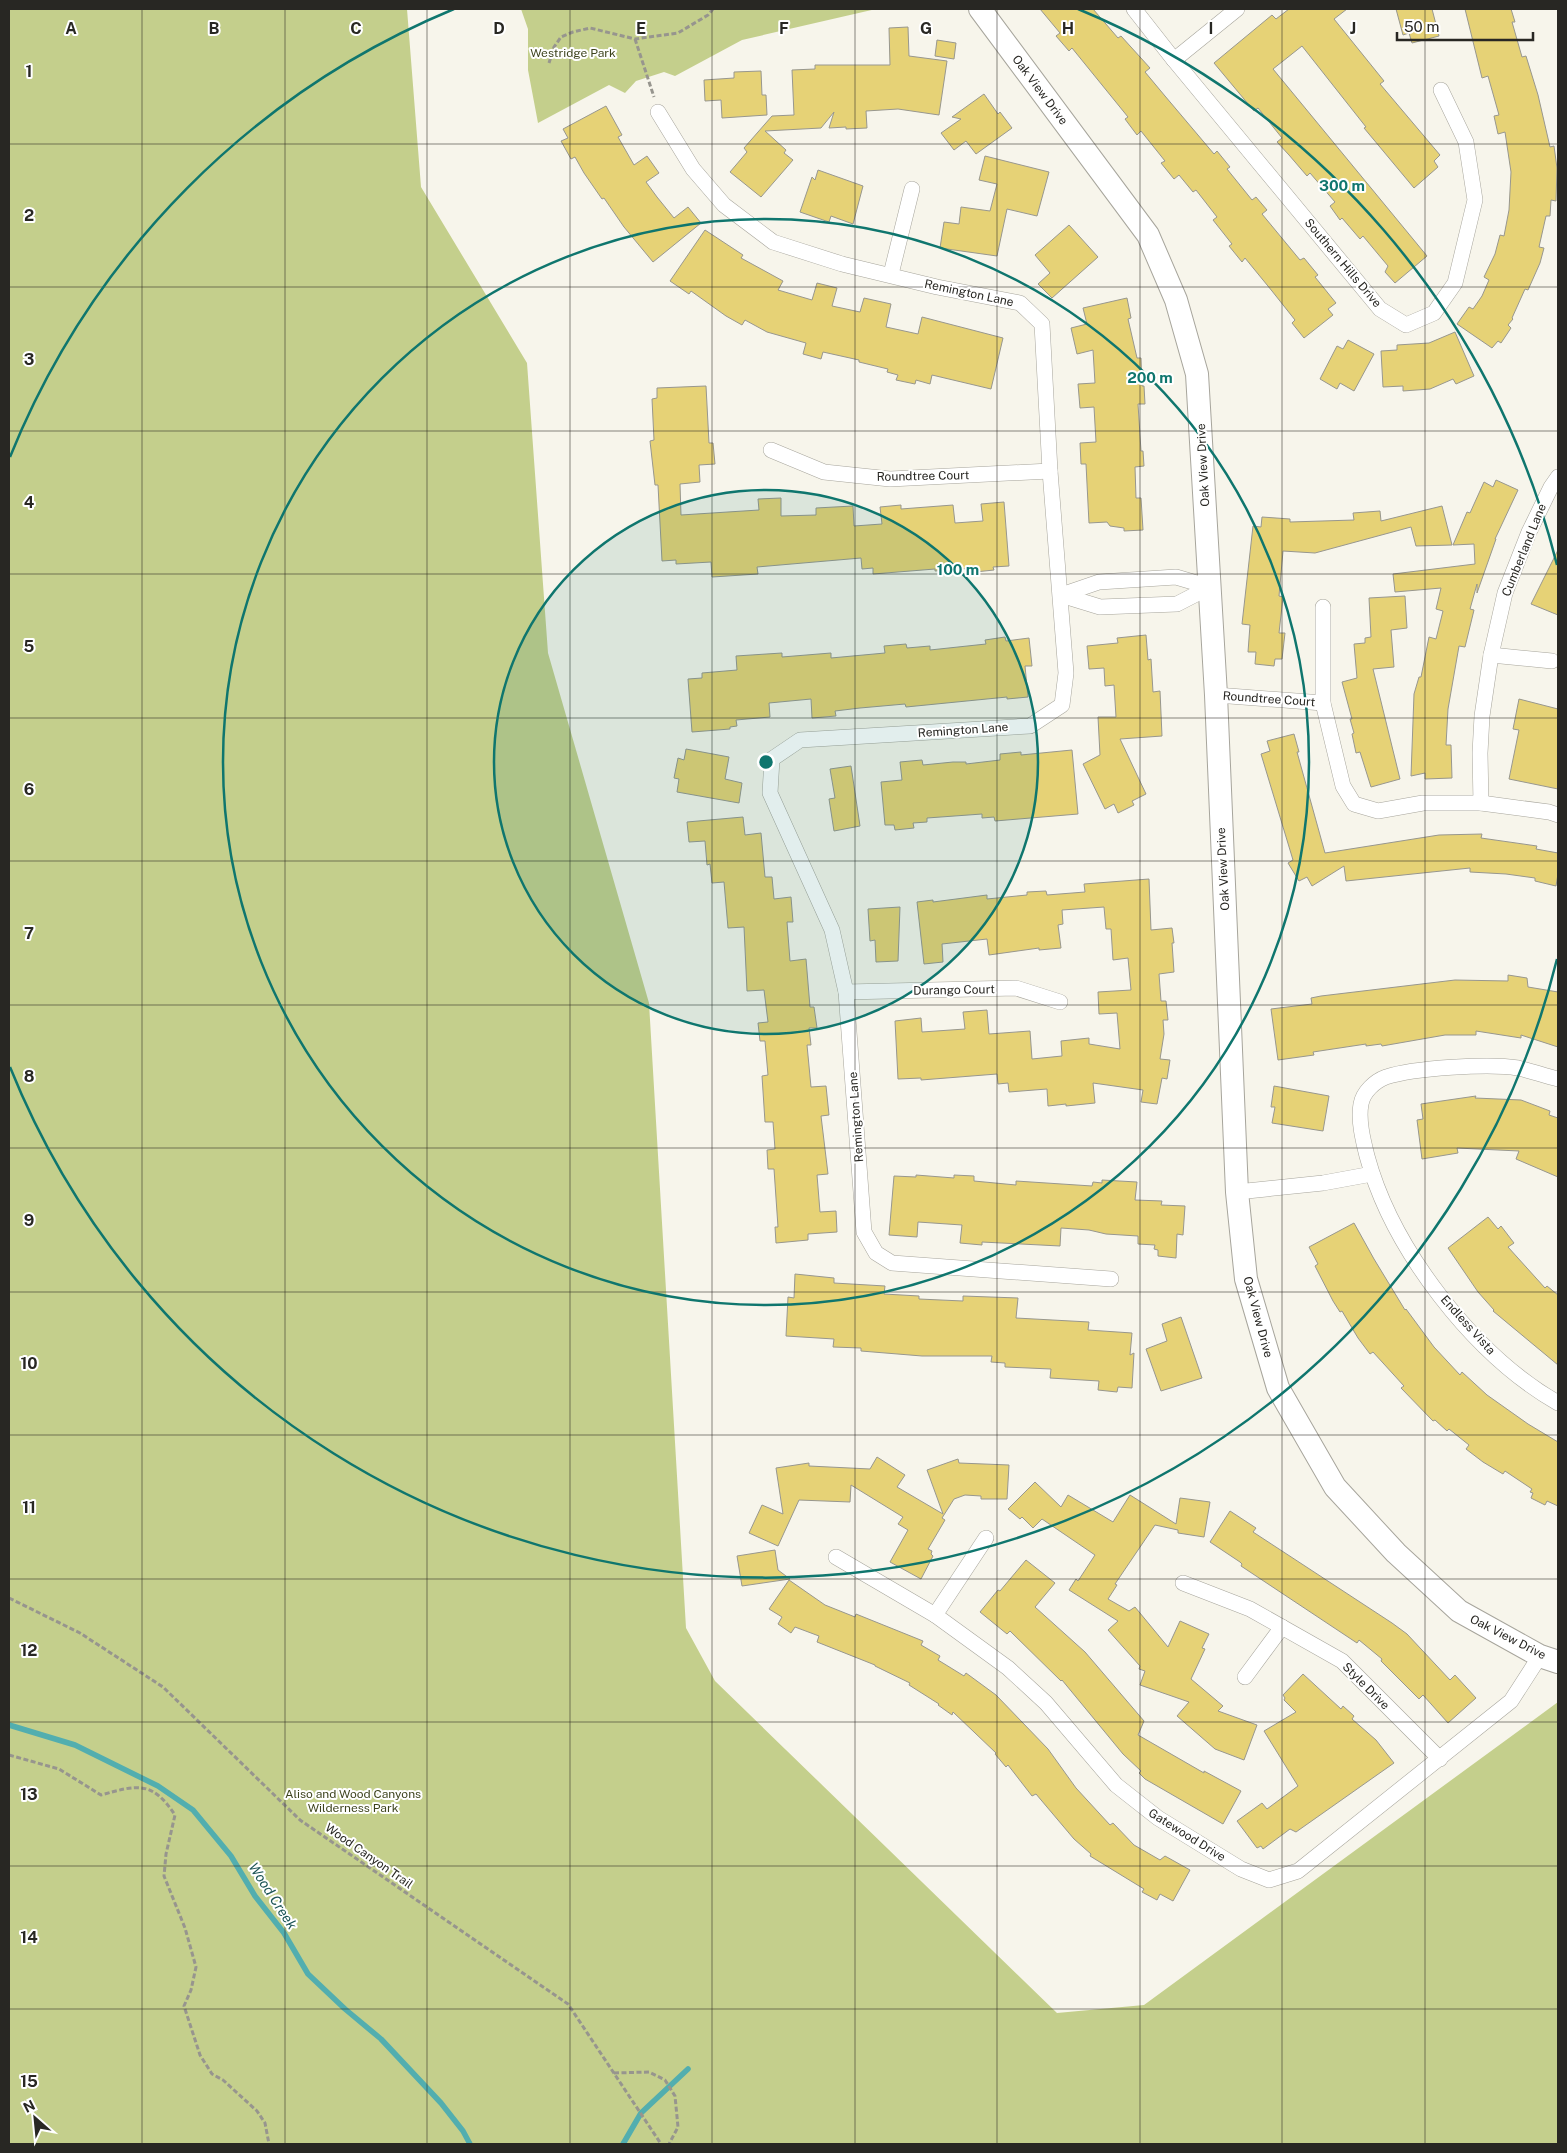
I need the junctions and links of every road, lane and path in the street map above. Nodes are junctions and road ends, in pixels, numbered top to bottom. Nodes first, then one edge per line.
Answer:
1 (713, 9) edge
2 (980, 9) edge
3 (1134, 9) edge
4 (1237, 9) edge
5 (635, 39) junction
6 (1174, 60) junction
7 (549, 63) dead end
8 (1441, 90) dead end
9 (658, 112) joint
10 (912, 189) dead end
11 (891, 274) junction
12 (771, 450) dead end
13 (1050, 470) junction
14 (1558, 477) edge
15 (1122, 580) junction
16 (1210, 588) junction
17 (1061, 595) junction
18 (1124, 606) junction
19 (1323, 607) dead end
20 (1490, 655) junction
21 (1552, 661) dead end
22 (1216, 695) junction
23 (1323, 703) junction
24 (1481, 804) junction
25 (1558, 815) edge
26 (846, 992) junction
27 (1060, 1002) dead end
28 (1558, 1079) edge
29 (1372, 1174) junction
30 (1237, 1192) junction
31 (1111, 1279) dead end
32 (1558, 1402) edge
33 (986, 1538) dead end
34 (836, 1557) dead end
35 (1183, 1583) dead end
36 (9, 1598) edge
37 (935, 1615) junction
38 (1282, 1627) junction
39 (1549, 1659) edge
40 (1245, 1677) dead end
41 (9, 1755) edge
42 (1440, 1759) junction
43 (613, 2073) junction
44 (269, 2144) edge
45 (661, 2144) edge
46 (669, 2144) edge

1 - 5 path
2 - 16 street, Oak View Drive
3 - 6 street, Southern Hills Drive
4 - 6 street
5 - 7 path
5 - 9 path
6 - 8 street, Southern Hills Drive
9 - 11 street, Remington Lane
10 - 11 street
11 - 13 street, Remington Lane
12 - 13 street, Roundtree Court
13 - 17 street, Remington Lane
14 - 20 street, Cumberland Lane
15 - 16 street
15 - 17 street
15 - 18 street
16 - 18 street
16 - 22 street, Oak View Drive
17 - 18 street
17 - 26 street, Remington Lane
19 - 23 street
20 - 21 street
20 - 24 street, Cumberland Lane
22 - 23 street, Roundtree Court
22 - 30 street, Oak View Drive
23 - 24 street
24 - 25 street
26 - 27 street, Durango Court
26 - 31 street, Remington Lane
28 - 29 street, Endless Vista
29 - 30 street
29 - 32 street, Endless Vista
30 - 39 street, Oak View Drive
33 - 37 street
34 - 37 street, Gatewood Drive
35 - 38 street, Style Drive
36 - 43 path, Wood Canyon Trail
37 - 42 street, Gatewood Drive
38 - 40 street
38 - 42 street, Style Drive
39 - 42 street, Gatewood Drive
41 - 44 path
43 - 45 path, Wood Canyon Trail
43 - 46 path

